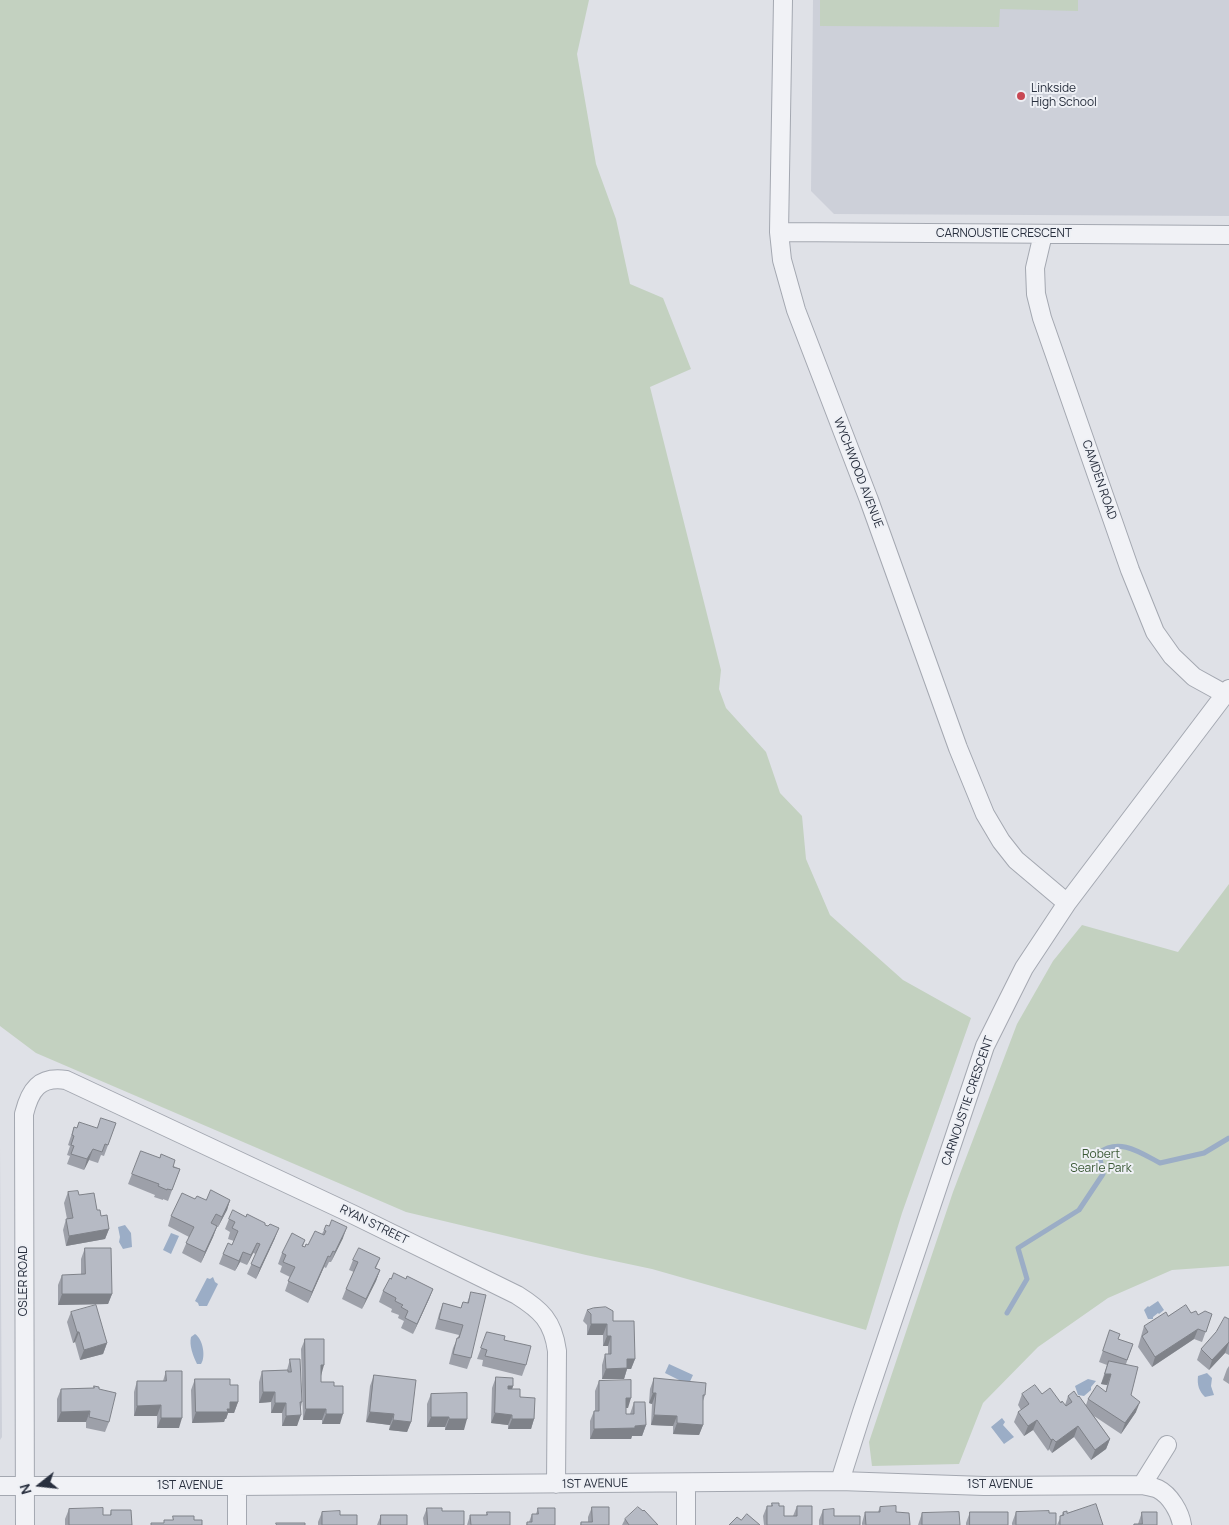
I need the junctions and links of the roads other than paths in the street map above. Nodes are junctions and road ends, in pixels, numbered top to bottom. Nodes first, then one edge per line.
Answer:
1 (783, 0) edge
2 (779, 232) junction
3 (1043, 234) junction
4 (1229, 235) edge
5 (1227, 692) edge
6 (1067, 903) junction
7 (43, 1082) joint
8 (1168, 1445) dead end
9 (840, 1481) junction
10 (686, 1483) junction
11 (556, 1484) junction
12 (1142, 1485) junction
13 (0, 1486) edge
14 (24, 1486) junction
15 (237, 1486) junction
16 (25, 1525) edge
17 (237, 1525) edge
18 (686, 1525) edge
19 (1182, 1525) edge

1 - 2 street, WYCHWOOD AVENUE
2 - 3 street, CARNOUSTIE CRESCENT
2 - 6 street, WYCHWOOD AVENUE
3 - 4 street, CARNOUSTIE CRESCENT
3 - 5 street, CAMDEN ROAD
5 - 6 street, CARNOUSTIE CRESCENT
6 - 9 street, CARNOUSTIE CRESCENT
7 - 11 street, RYAN STREET
7 - 14 street, OSLER ROAD
8 - 12 street
9 - 10 street, 1ST AVENUE
9 - 12 street, 1ST AVENUE
10 - 11 street, 1ST AVENUE
10 - 18 street
11 - 15 street, 1ST AVENUE
12 - 19 street
13 - 14 street, 1ST AVENUE
14 - 15 street, 1ST AVENUE
14 - 16 street, OSLER ROAD
15 - 17 street

